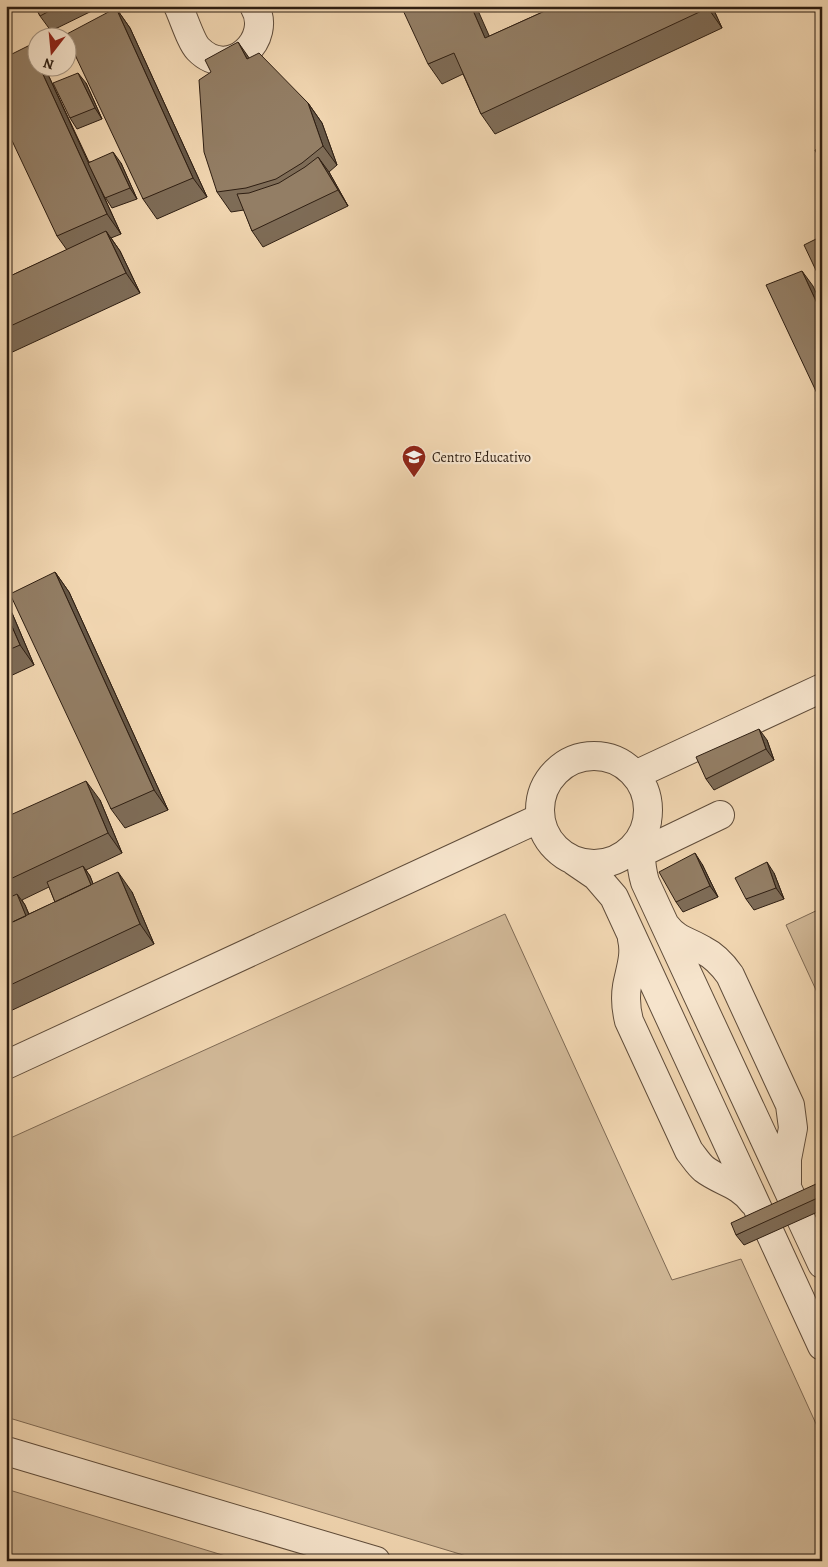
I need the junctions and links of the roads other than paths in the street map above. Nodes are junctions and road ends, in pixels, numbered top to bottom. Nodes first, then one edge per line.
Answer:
1 (178, 6) edge
2 (254, 6) edge
3 (822, 688) edge
4 (635, 774) junction
5 (720, 815) dead end
6 (540, 818) junction
7 (647, 822) junction
8 (640, 854) junction
9 (574, 861) junction
10 (662, 916) junction
11 (630, 931) junction
12 (6, 1065) edge
13 (795, 1206) junction
14 (764, 1221) junction
15 (822, 1264) edge
16 (822, 1346) edge
17 (6, 1451) edge
18 (376, 1561) edge

1 - 2 street
3 - 4 street
4 - 6 street
4 - 7 street
5 - 8 street
6 - 9 street
6 - 12 street
7 - 8 street
7 - 9 street
8 - 10 street
9 - 11 street
10 - 13 street
10 - 13 street
11 - 14 street
11 - 14 street
13 - 15 street
14 - 16 street
17 - 18 street

